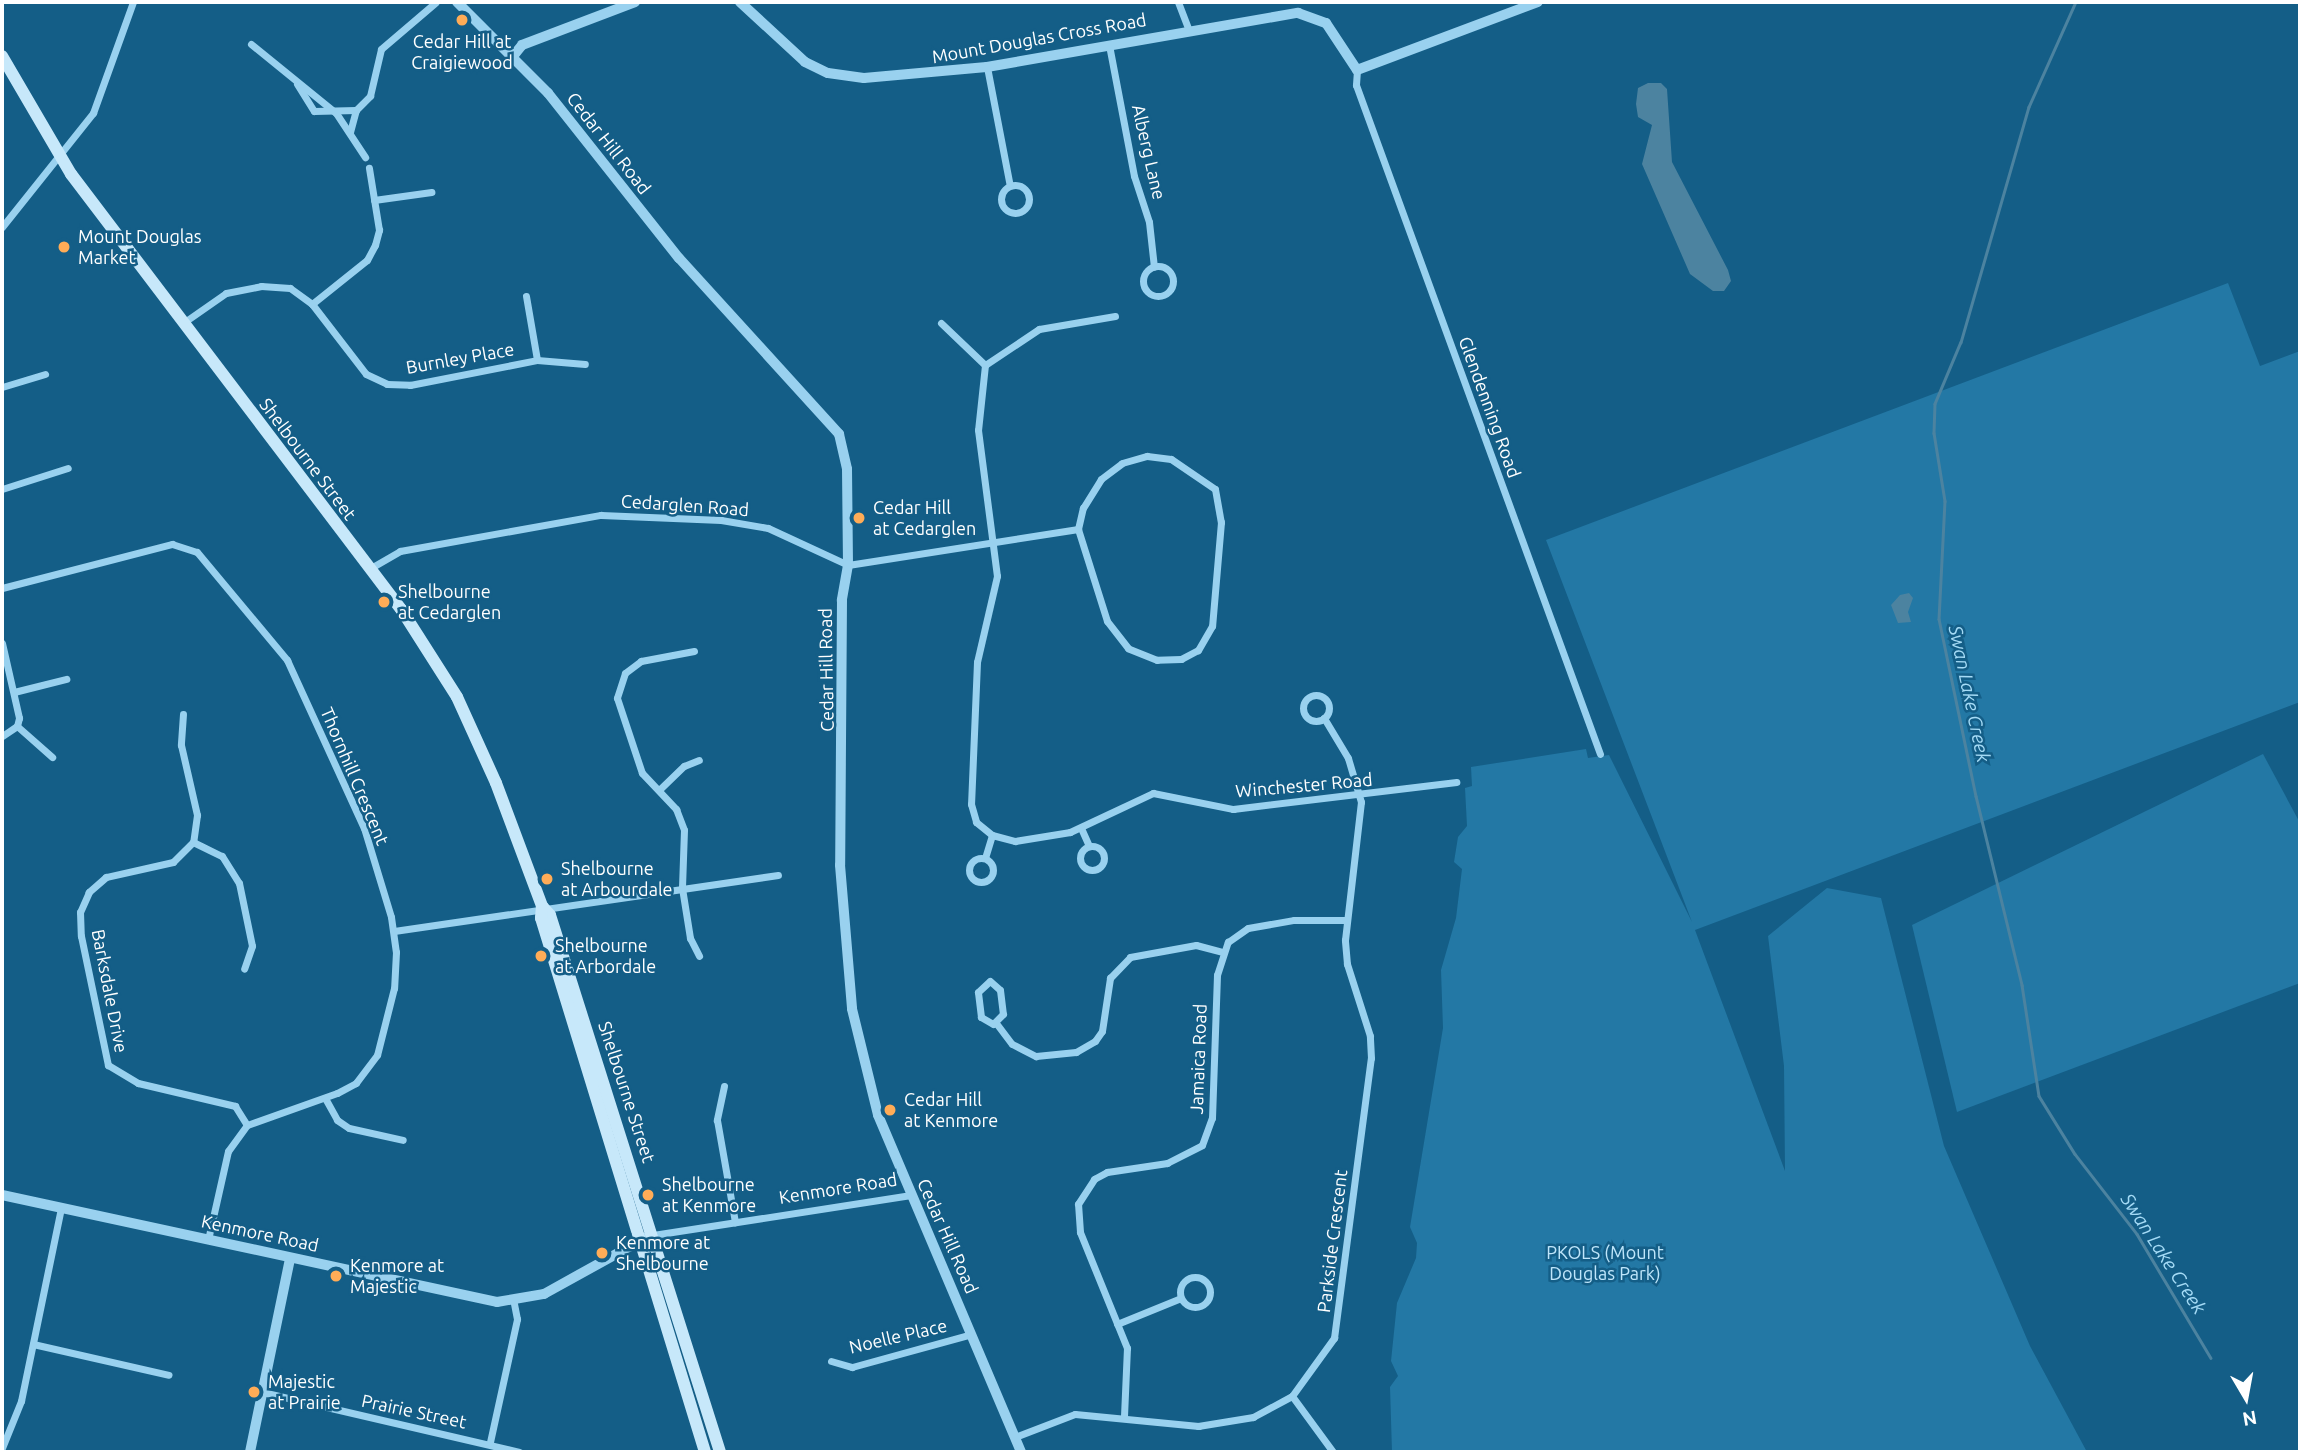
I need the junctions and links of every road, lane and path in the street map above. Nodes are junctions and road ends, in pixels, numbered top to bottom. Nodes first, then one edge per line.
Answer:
1 (133, 2) edge
2 (436, 2) edge
3 (457, 2) edge
4 (635, 2) edge
5 (740, 2) edge
6 (1178, 2) edge
7 (1538, 2) edge
8 (1189, 30) junction
9 (251, 44) dead end
10 (1109, 45) junction
11 (514, 55) junction
12 (2, 56) edge
13 (987, 67) junction
14 (1357, 70) junction
15 (356, 110) junction
16 (336, 113) junction
17 (350, 132) junction
18 (365, 157) dead end
19 (59, 158) junction
20 (369, 168) dead end
21 (1010, 186) junction
22 (431, 192) dead end
23 (374, 200) junction
24 (2, 227) edge
25 (1154, 267) junction
26 (526, 296) dead end
27 (312, 304) junction
28 (1115, 316) dead end
29 (183, 323) junction
30 (941, 323) dead end
31 (537, 360) junction
32 (585, 364) dead end
33 (985, 365) junction
34 (45, 374) dead end
35 (2, 387) edge
36 (68, 468) dead end
37 (2, 489) edge
38 (1079, 529) junction
39 (994, 541) junction
40 (848, 565) junction
41 (369, 569) junction
42 (2, 588) edge
43 (2, 643) edge
44 (694, 651) dead end
45 (66, 679) dead end
46 (14, 692) junction
47 (183, 714) dead end
48 (1324, 718) dead end
49 (17, 726) junction
50 (2, 736) edge
51 (1600, 754) dead end
52 (52, 757) dead end
53 (699, 760) dead end
54 (1456, 782) dead end
55 (660, 789) junction
56 (1357, 795) junction
57 (1081, 828) junction
58 (992, 835) junction
59 (192, 842) junction
60 (1089, 846) dead end
61 (985, 858) dead end
62 (778, 876) dead end
63 (682, 888) junction
64 (542, 906) junction
65 (1347, 920) junction
66 (394, 931) junction
67 (1222, 952) junction
68 (699, 956) dead end
69 (244, 969) dead end
70 (996, 1024) junction
71 (724, 1086) dead end
72 (325, 1098) junction
73 (247, 1125) junction
74 (403, 1140) dead end
75 (2, 1195) edge
76 (911, 1195) junction
77 (61, 1208) junction
78 (735, 1222) junction
79 (653, 1235) junction
80 (208, 1240) junction
81 (639, 1240) junction
82 (290, 1258) junction
83 (1181, 1298) junction
84 (514, 1303) junction
85 (1117, 1324) junction
86 (973, 1334) junction
87 (33, 1344) junction
88 (831, 1361) dead end
89 (169, 1375) dead end
90 (262, 1392) junction
91 (1292, 1396) junction
92 (1124, 1416) junction
93 (1015, 1437) junction
94 (490, 1442) junction
95 (2, 1448) edge
96 (250, 1452) edge
97 (519, 1452) edge
98 (705, 1452) edge
99 (720, 1452) edge
100 (1021, 1452) edge
101 (1333, 1452) edge

1 - 19 street
2 - 15 street
3 - 11 street, Cedar Hill Road
4 - 11 street
5 - 13 street, Mount Douglas Cross Road
6 - 8 street
7 - 14 street
8 - 10 street, Mount Douglas Cross Road
8 - 14 street, Mount Douglas Cross Road
9 - 16 street
10 - 13 street, Mount Douglas Cross Road
10 - 25 street, Alberg Lane
11 - 40 street, Cedar Hill Road
12 - 19 main road, Shelbourne Street
13 - 21 street
14 - 51 street, Glendenning Road
15 - 16 street
15 - 17 street
16 - 17 street
17 - 18 street
19 - 24 street
19 - 29 main road, Shelbourne Street
20 - 23 street
21 - 21 street
22 - 23 street
23 - 27 street
25 - 25 street, Alberg Lane
26 - 31 street
27 - 29 street, Burnley Place
27 - 31 street, Burnley Place
28 - 33 street
29 - 41 main road, Shelbourne Street
30 - 33 street
31 - 32 street, Burnley Place
33 - 39 street
34 - 35 street
36 - 37 street
38 - 38 street
38 - 39 street
39 - 40 street
39 - 58 street
40 - 41 street, Cedarglen Road
40 - 76 street, Cedar Hill Road
41 - 64 main road, Shelbourne Street
42 - 66 street, Thornhill Crescent
43 - 46 street
44 - 55 street
45 - 46 street
46 - 49 street
47 - 59 street
48 - 56 street, Parkside Crescent
49 - 50 street
49 - 52 street
53 - 55 street
54 - 56 street, Winchester Road
55 - 63 street
56 - 57 street, Winchester Road
56 - 65 street, Parkside Crescent
57 - 58 street, Winchester Road
57 - 60 street
58 - 61 street
59 - 69 street
59 - 73 street, Barksdale Drive
62 - 63 street
63 - 64 street
63 - 68 street
64 - 66 street
64 - 79 main road, Shelbourne Street
64 - 81 main road, Shelbourne Street
65 - 67 street
65 - 91 street, Parkside Crescent
66 - 72 street, Thornhill Crescent
67 - 70 street
67 - 85 street, Jamaica Road
70 - 70 street
71 - 78 street
72 - 73 street, Thornhill Crescent
72 - 74 street
73 - 80 street
75 - 77 street, Kenmore Road
76 - 78 street, Kenmore Road
76 - 86 street, Cedar Hill Road
77 - 80 street, Kenmore Road
77 - 87 street
78 - 79 street, Kenmore Road
79 - 81 street, Kenmore Road
79 - 99 main road, Shelbourne Street
80 - 82 street, Kenmore Road
81 - 84 street, Kenmore Road
81 - 98 main road, Shelbourne Street
82 - 84 street, Kenmore Road
82 - 90 street
83 - 83 street
83 - 85 street
84 - 94 street
85 - 92 street, Jamaica Road
86 - 88 street, Noelle Place
86 - 93 street, Cedar Hill Road
87 - 89 street
87 - 95 street
90 - 94 street, Prairie Street
90 - 96 street
91 - 92 street, Parkside Crescent
91 - 101 street
92 - 93 street, Parkside Crescent
93 - 100 street, Cedar Hill Road
94 - 97 street, Prairie Street

